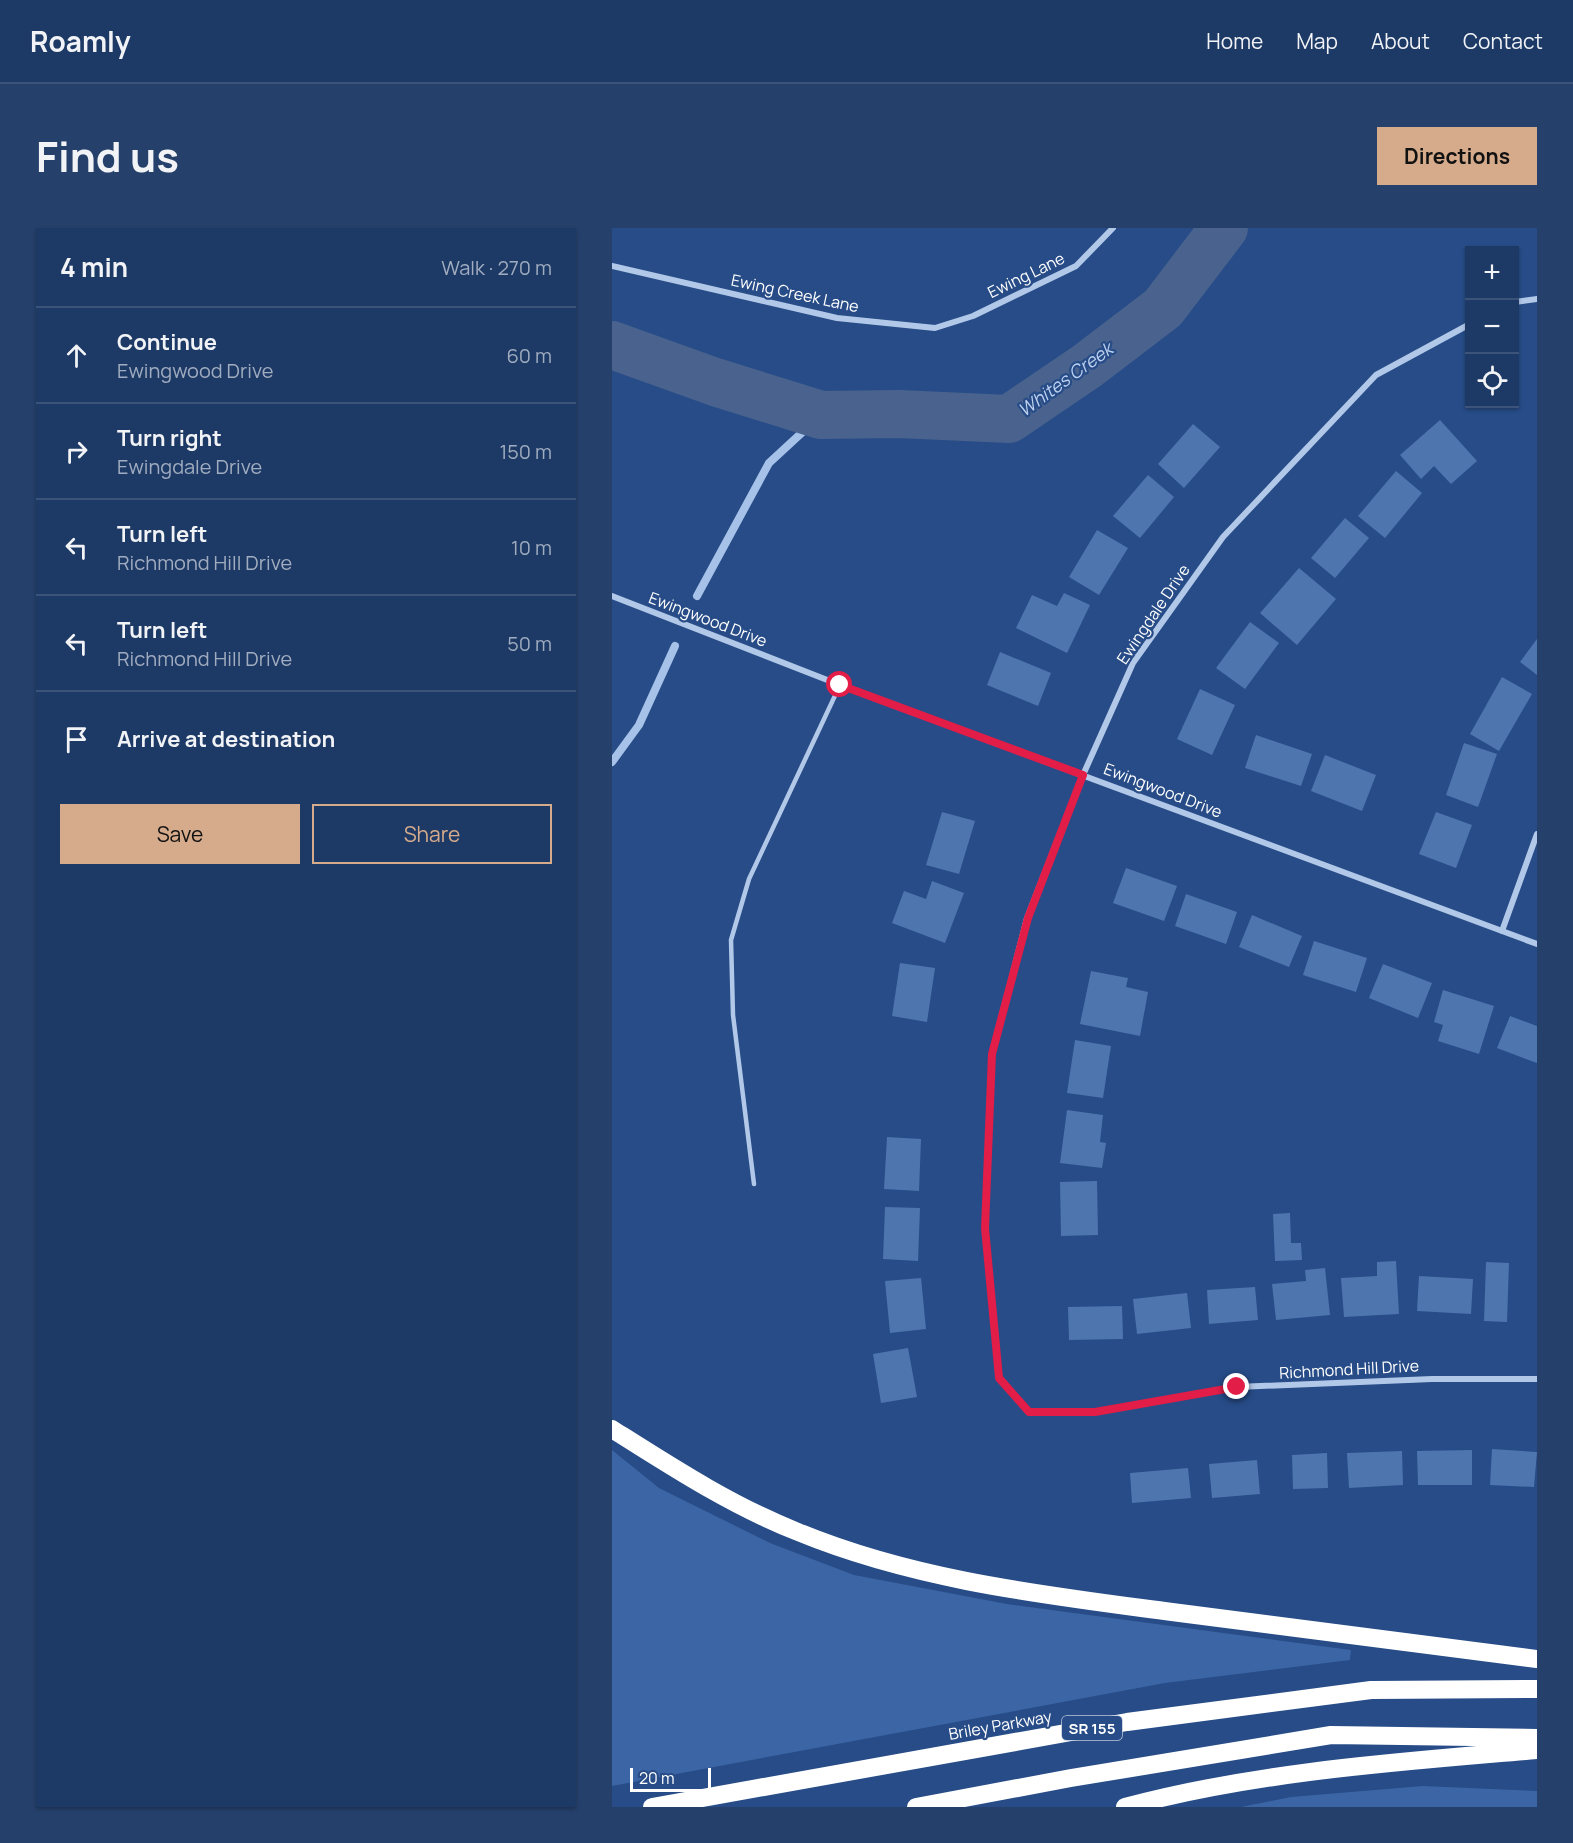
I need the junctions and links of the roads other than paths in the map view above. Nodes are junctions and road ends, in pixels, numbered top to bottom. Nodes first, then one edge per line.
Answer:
1 (1113, 228) edge
2 (612, 266) edge
3 (1537, 299) edge
4 (1519, 301) edge
5 (973, 316) joint
6 (1465, 327) edge
7 (612, 596) edge
8 (840, 685) junction
9 (1083, 775) junction
10 (1537, 834) edge
11 (1502, 931) junction
12 (1537, 944) edge
13 (754, 1184) dead end
14 (999, 1378) joint
15 (1537, 1380) edge
16 (612, 1429) edge
17 (1537, 1659) edge
18 (1537, 1689) edge
19 (1537, 1738) edge
20 (1537, 1750) edge
21 (652, 1807) edge
22 (916, 1807) edge
23 (1125, 1807) edge

1 - 5 street, Ewing Lane
2 - 5 street, Ewing Creek Lane
3 - 4 street
6 - 9 street, Ewingdale Drive
7 - 8 street, Ewingwood Drive
8 - 9 street, Ewingwood Drive
8 - 13 lane
9 - 11 street, Ewingwood Drive
9 - 14 street, Ewingdale Drive
10 - 11 street
11 - 12 street, Ewingwood Drive
14 - 15 street, Richmond Hill Drive
16 - 17 highway
18 - 21 highway, Briley Parkway / SR 155
19 - 22 highway
20 - 23 highway

